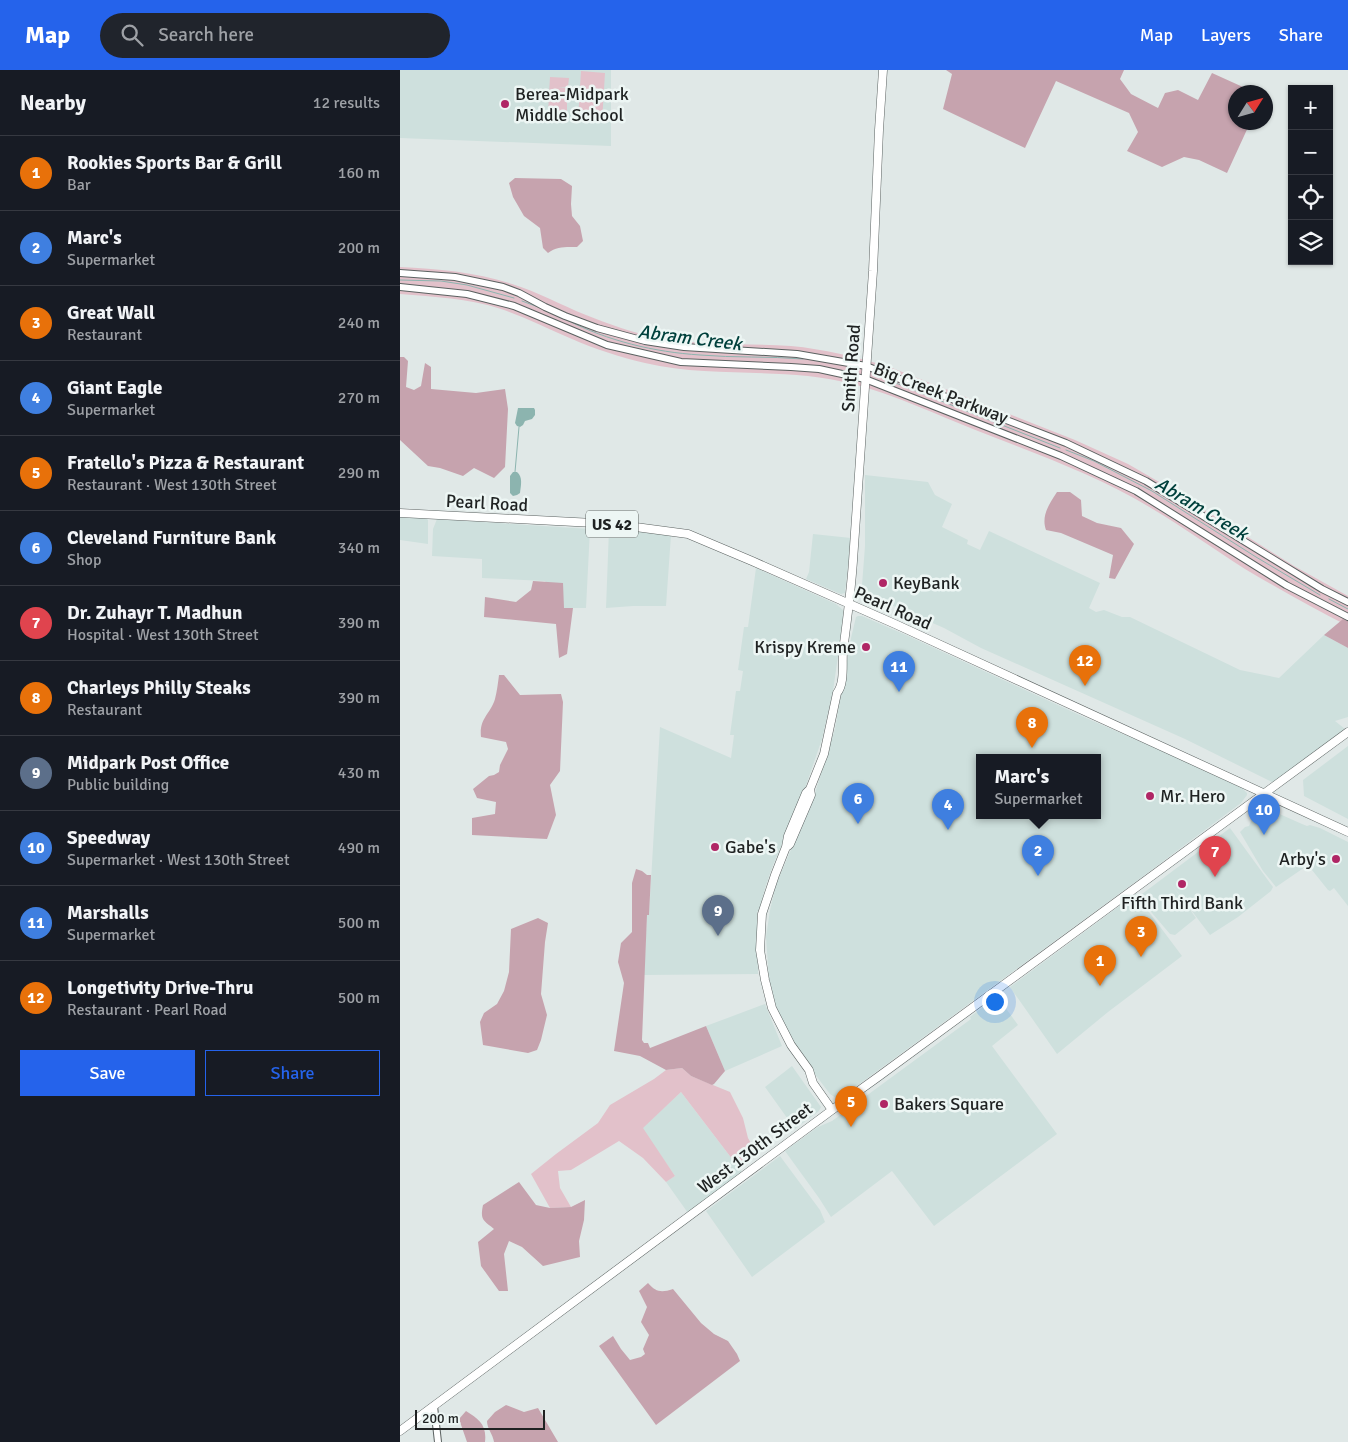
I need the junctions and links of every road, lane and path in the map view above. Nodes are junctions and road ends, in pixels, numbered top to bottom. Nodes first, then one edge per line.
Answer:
1 (883, 70) edge
2 (400, 273) edge
3 (400, 287) edge
4 (519, 293) junction
5 (514, 306) junction
6 (866, 366) junction
7 (865, 380) junction
8 (400, 513) edge
9 (1348, 602) edge
10 (850, 605) junction
11 (1348, 617) edge
12 (1348, 732) edge
13 (1264, 793) junction
14 (1348, 832) edge
15 (832, 1110) junction
16 (434, 1406) junction
17 (400, 1431) edge
18 (438, 1442) edge

1 - 6 main road, Smith Road
2 - 4 street, Big Creek Parkway
3 - 5 street, Big Creek Parkway
4 - 5 street
4 - 6 street, Big Creek Parkway
5 - 7 street, Big Creek Parkway
6 - 7 main road, Smith Road
6 - 9 street, Big Creek Parkway
7 - 10 main road, Smith Road
7 - 11 street, Big Creek Parkway
8 - 10 main road, Pearl Road / US 42
10 - 13 main road, Pearl Road / US 42
10 - 15 main road, Smith Road
12 - 13 main road, West 130th Street
13 - 14 main road, Pearl Road / US 42
13 - 15 main road, West 130th Street
15 - 16 main road, West 130th Street
16 - 17 main road, West 130th Street
16 - 18 street

